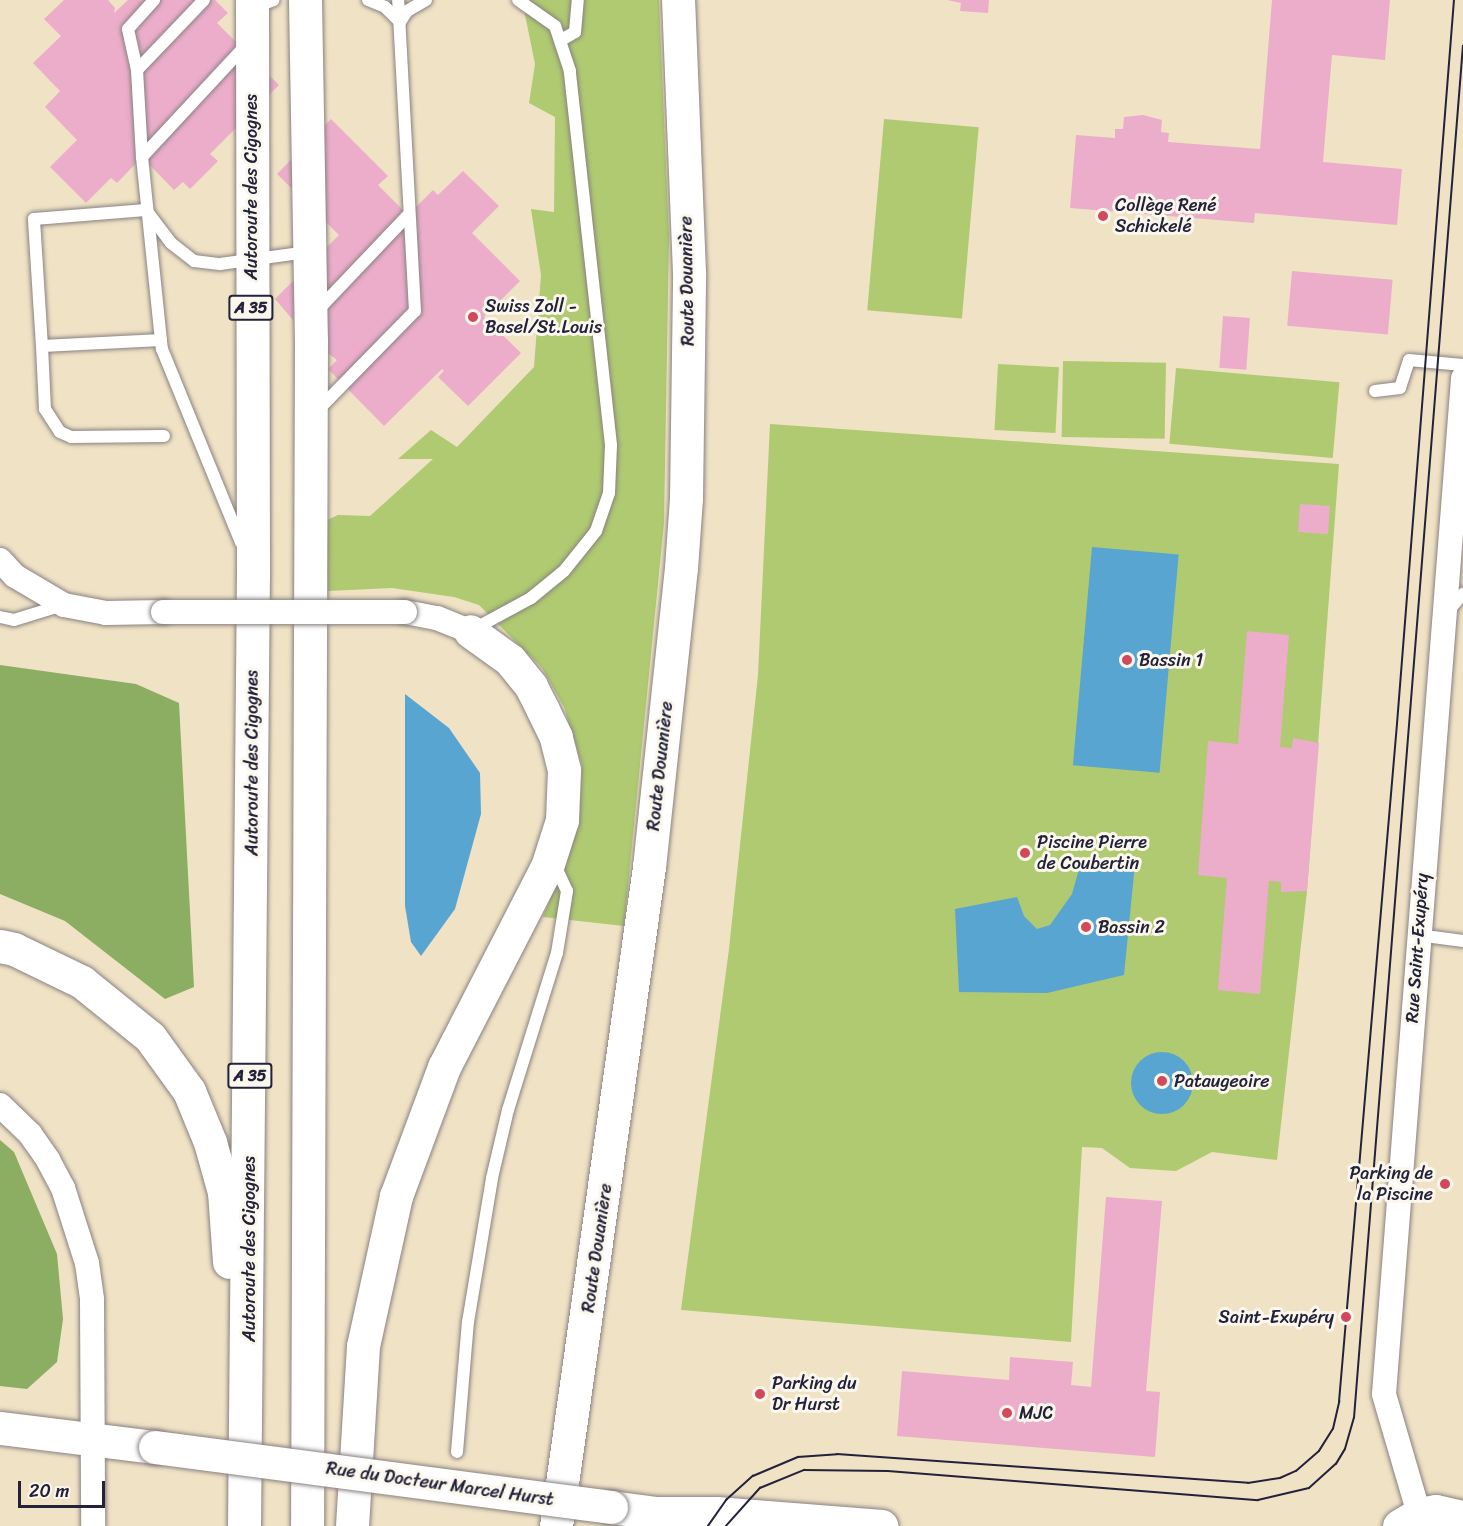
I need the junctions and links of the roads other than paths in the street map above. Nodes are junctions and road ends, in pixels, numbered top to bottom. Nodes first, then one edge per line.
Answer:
1 (154, 0) edge
2 (204, 0) edge
3 (305, 0) edge
4 (368, 0) edge
5 (398, 0) edge
6 (426, 0) edge
7 (519, 0) edge
8 (578, 0) edge
9 (678, 0) edge
10 (259, 3) edge
11 (400, 22) junction
12 (562, 39) junction
13 (251, 40) junction
14 (137, 70) junction
15 (142, 158) junction
16 (146, 210) junction
17 (408, 215) junction
18 (310, 252) junction
19 (250, 261) junction
20 (311, 317) junction
21 (161, 340) junction
22 (42, 347) junction
23 (1463, 365) edge
24 (1463, 378) edge
25 (1375, 391) dead end
26 (310, 417) junction
27 (1461, 427) edge
28 (165, 436) dead end
29 (0, 560) edge
30 (253, 576) junction
31 (1463, 594) edge
32 (64, 605) junction
33 (1443, 616) junction
34 (0, 617) edge
35 (470, 632) junction
36 (551, 856) junction
37 (1418, 936) junction
38 (1463, 941) edge
39 (0, 946) edge
40 (0, 1105) edge
41 (248, 1419) junction
42 (0, 1428) edge
43 (92, 1439) junction
44 (457, 1452) dead end
45 (1463, 1517) edge
46 (655, 1520) edge
47 (1409, 1520) edge
48 (93, 1526) edge
49 (244, 1526) edge
50 (307, 1526) edge
51 (352, 1526) edge
52 (556, 1526) edge
53 (881, 1526) edge

1 - 14 lane
2 - 14 lane
3 - 18 main road
4 - 11 lane
5 - 11 lane
6 - 11 lane
7 - 12 lane
8 - 12 lane
9 - 52 main road, Route Douanière
10 - 13 main road, Autoroute des Cigognes / A 35
11 - 17 lane
12 - 35 lane
13 - 15 lane
13 - 19 main road, Autoroute des Cigognes / A 35
14 - 15 lane
15 - 16 lane
16 - 19 lane
16 - 21 lane
16 - 22 lane
17 - 20 lane
17 - 26 lane
18 - 19 lane
18 - 20 main road
19 - 30 main road, Autoroute des Cigognes / A 35
20 - 26 main road
21 - 22 lane
21 - 30 lane
22 - 28 lane
23 - 25 lane
24 - 27 street, Rue Saint-Exupéry
26 - 50 main road
27 - 33 street, Rue Saint-Exupéry
29 - 32 street
30 - 41 main road, Autoroute des Cigognes / A 35
31 - 33 lane
32 - 34 lane
32 - 35 street, bridge
33 - 37 street, Rue Saint-Exupéry
35 - 36 main road
36 - 44 lane
36 - 51 main road
37 - 38 lane
37 - 47 street, Rue Saint-Exupéry
39 - 41 main road
40 - 43 street
41 - 49 main road, Autoroute des Cigognes / A 35
42 - 43 main road, Rue du Docteur Marcel Hurst
43 - 46 main road, Rue du Docteur Marcel Hurst, bridge
43 - 48 street
45 - 47 main road
46 - 53 main road, Rue du Docteur Marcel Hurst

